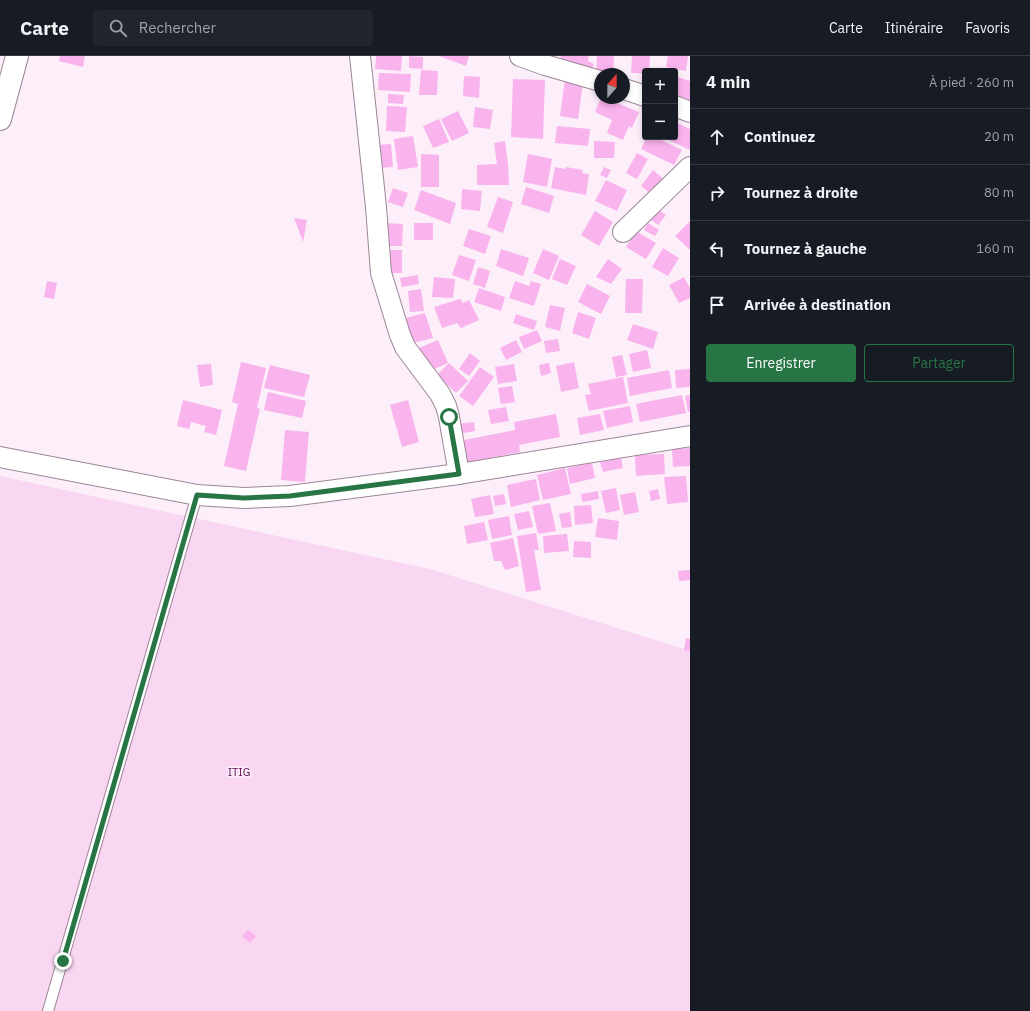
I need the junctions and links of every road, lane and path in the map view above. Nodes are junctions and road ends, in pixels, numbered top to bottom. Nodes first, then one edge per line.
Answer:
1 (17, 56) edge
2 (360, 56) edge
3 (520, 56) edge
4 (594, 79) edge
5 (630, 91) edge
6 (642, 95) edge
7 (678, 107) edge
8 (690, 112) edge
9 (0, 119) edge
10 (690, 167) edge
11 (623, 232) dead end
12 (690, 436) edge
13 (0, 457) edge
14 (459, 474) junction
15 (197, 495) junction
16 (48, 1011) edge

1 - 9 highway
2 - 14 street
3 - 4 street
5 - 6 street
7 - 8 street
10 - 11 street
12 - 14 street
13 - 15 street
14 - 15 street
15 - 16 lane

